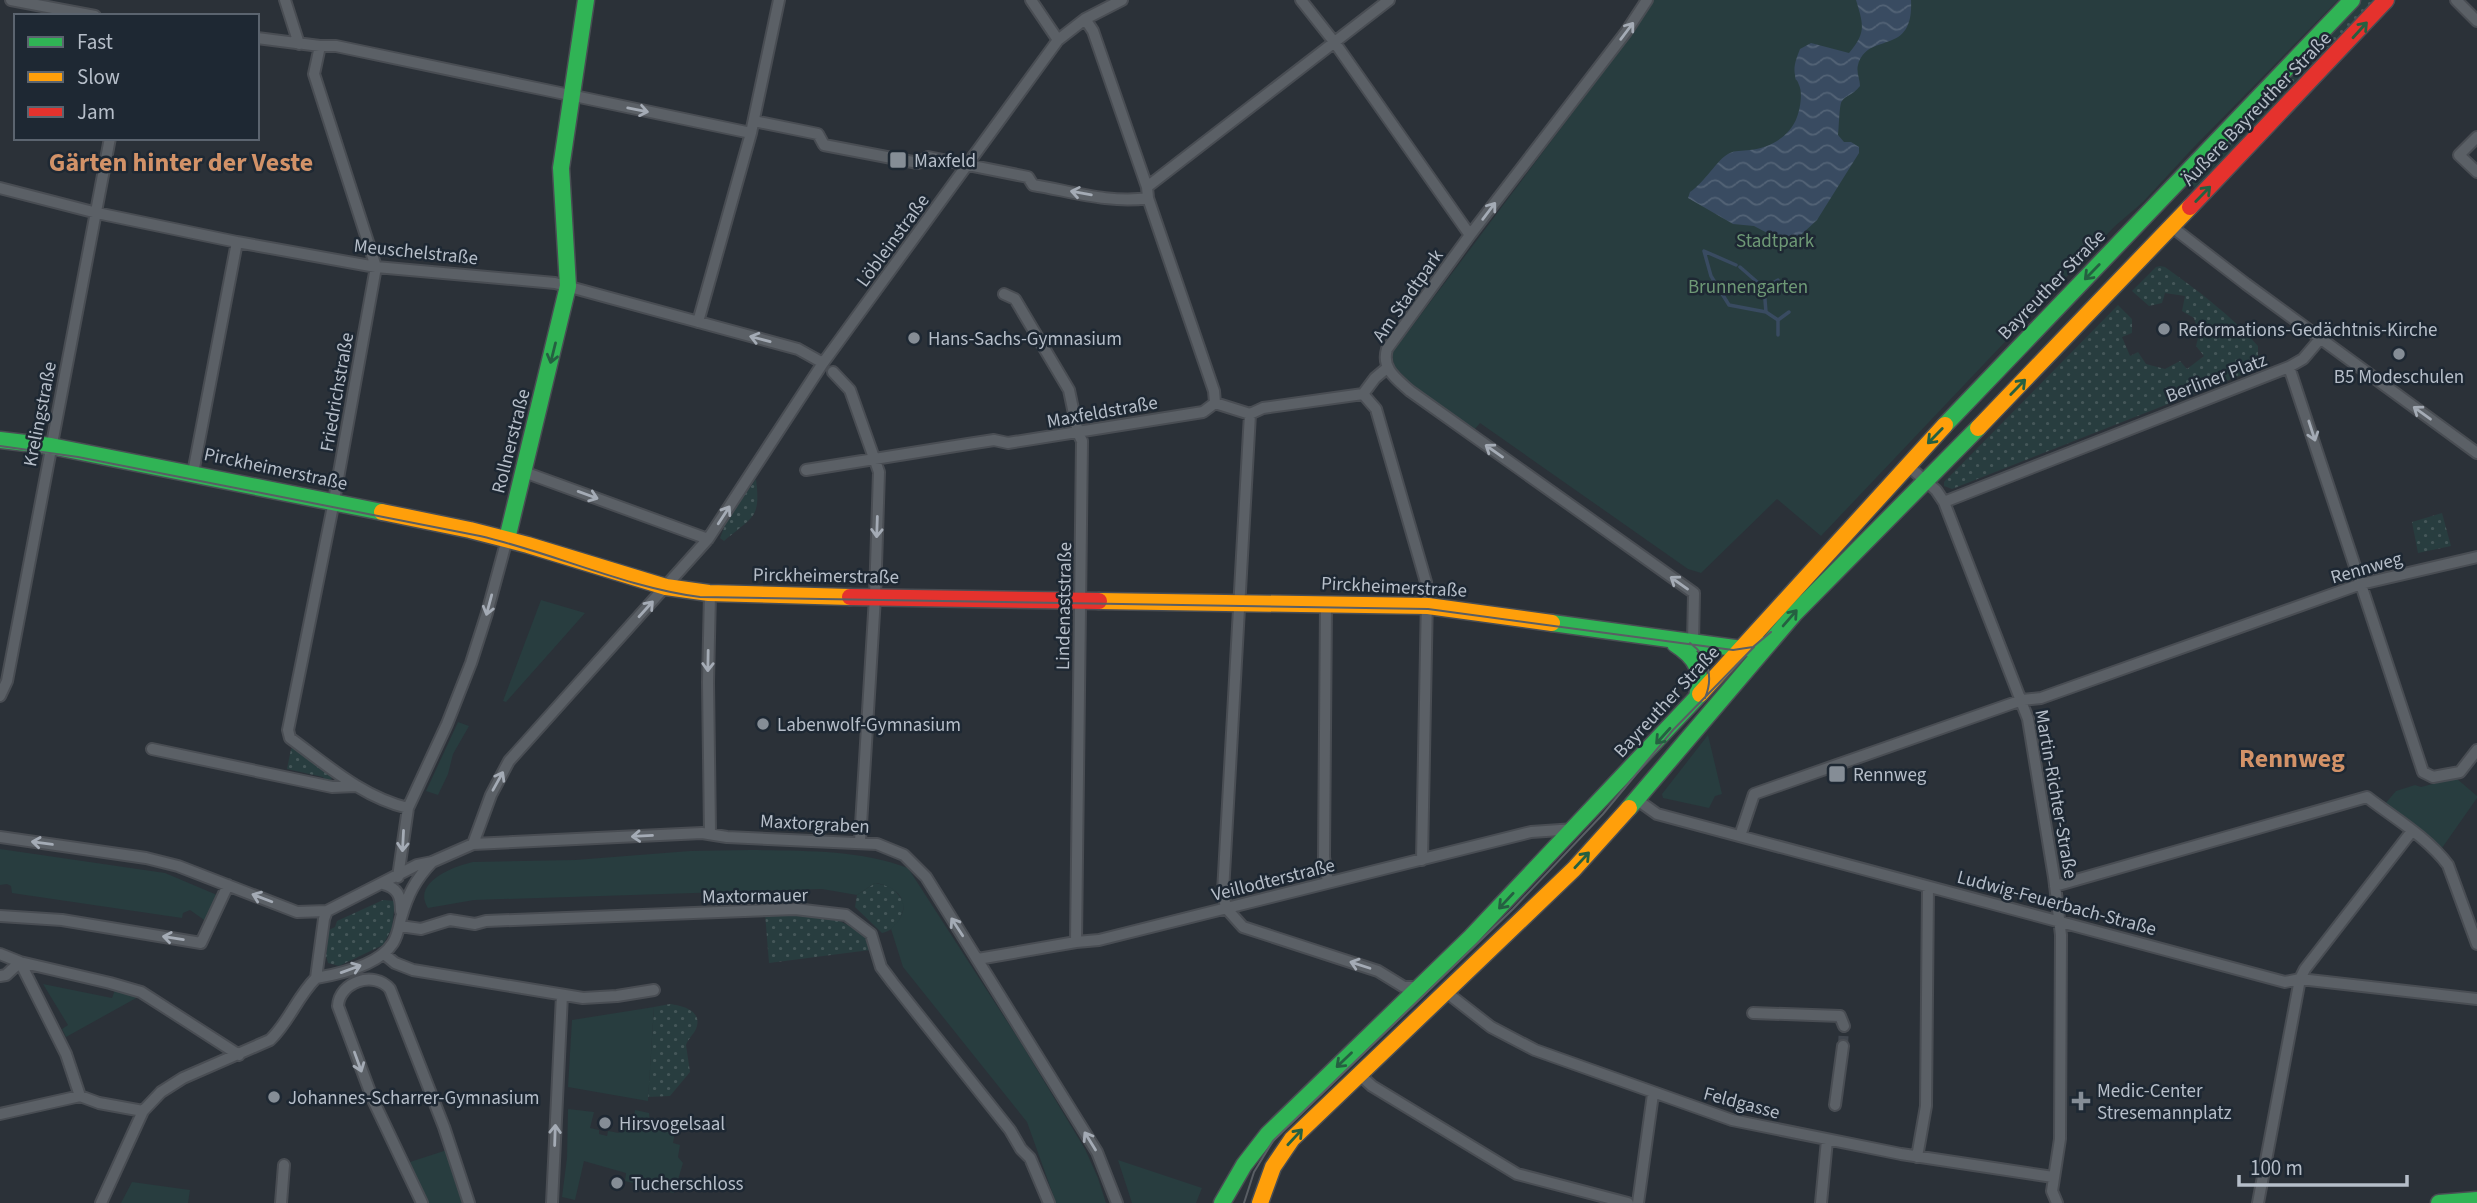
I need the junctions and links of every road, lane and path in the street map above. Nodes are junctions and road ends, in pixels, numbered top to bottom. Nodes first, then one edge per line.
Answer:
1 (12, 0) edge
2 (285, 0) edge
3 (586, 0) edge
4 (779, 0) edge
5 (1031, 0) edge
6 (1122, 0) edge
7 (1301, 0) edge
8 (1389, 0) edge
9 (1647, 0) edge
10 (2352, 0) edge
11 (2386, 0) edge
12 (2456, 0) edge
13 (85, 14) edge
14 (1085, 19) junction
15 (2477, 21) edge
16 (259, 38) edge
17 (1058, 40) junction
18 (1335, 43) junction
19 (299, 44) junction
20 (320, 46) junction
21 (571, 96) junction
22 (752, 127) junction
23 (2477, 137) edge
24 (110, 140) edge
25 (969, 165) junction
26 (2477, 172) edge
27 (0, 188) edge
28 (1148, 193) junction
29 (97, 213) junction
30 (2145, 217) junction
31 (2172, 227) junction
32 (1470, 235) junction
33 (237, 242) junction
34 (2155, 243) joint
35 (376, 267) junction
36 (568, 286) junction
37 (1004, 294) dead end
38 (698, 322) junction
39 (2320, 339) junction
40 (823, 363) junction
41 (2290, 367) junction
42 (1387, 368) junction
43 (833, 372) dead end
44 (1363, 394) junction
45 (1215, 403) junction
46 (1250, 414) junction
47 (1078, 433) junction
48 (0, 440) edge
49 (51, 446) junction
50 (2477, 453) edge
51 (876, 459) junction
52 (1907, 465) junction
53 (806, 470) dead end
54 (524, 472) junction
55 (193, 473) junction
56 (1927, 482) junction
57 (334, 501) junction
58 (1944, 502) junction
59 (507, 539) junction
60 (708, 539) junction
61 (2477, 557) edge
62 (2361, 584) junction
63 (666, 587) junction
64 (710, 593) junction
65 (875, 597) junction
66 (1080, 599) junction
67 (1240, 601) junction
68 (1326, 604) junction
69 (1428, 606) junction
70 (1667, 640) junction
71 (1693, 643) junction
72 (1768, 644) junction
73 (1742, 649) junction
74 (1746, 670) junction
75 (0, 696) edge
76 (1696, 699) junction
77 (2022, 700) junction
78 (152, 749) dead end
79 (2477, 750) edge
80 (356, 786) junction
81 (1636, 799) junction
82 (408, 808) junction
83 (1575, 829) junction
84 (2412, 831) junction
85 (710, 833) junction
86 (0, 836) edge
87 (1740, 836) junction
88 (860, 841) junction
89 (472, 844) junction
90 (1422, 860) junction
91 (432, 862) junction
92 (398, 877) junction
93 (2055, 881) junction
94 (1328, 882) junction
95 (383, 884) junction
96 (228, 885) junction
97 (1928, 887) junction
98 (1226, 908) junction
99 (327, 911) junction
100 (0, 916) edge
101 (401, 921) junction
102 (2060, 922) junction
103 (1076, 942) junction
104 (2477, 944) edge
105 (0, 954) edge
106 (384, 954) junction
107 (978, 959) junction
108 (20, 962) junction
109 (0, 976) edge
110 (316, 978) junction
111 (2300, 979) junction
112 (1422, 986) junction
113 (654, 990) dead end
114 (1446, 992) junction
115 (562, 995) junction
116 (2477, 999) edge
117 (1754, 1013) dead end
118 (1844, 1026) dead end
119 (1843, 1046) tunnel mouth
120 (239, 1055) junction
121 (1359, 1074) junction
122 (1653, 1094) junction
123 (79, 1096) junction
124 (1835, 1105) dead end
125 (143, 1111) junction
126 (0, 1114) edge
127 (1827, 1140) junction
128 (1917, 1157) junction
129 (1244, 1164) junction
130 (284, 1166) dead end
131 (2053, 1177) junction
132 (1261, 1199) edge
133 (2477, 1200) edge
134 (2054, 1202) edge
135 (102, 1203) edge
136 (281, 1203) edge
137 (422, 1203) edge
138 (469, 1203) edge
139 (552, 1203) edge
140 (1049, 1203) edge
141 (1117, 1203) edge
142 (1223, 1203) edge
143 (1232, 1203) edge
144 (1628, 1203) edge
145 (1638, 1203) edge
146 (1821, 1203) edge
147 (2258, 1203) edge
148 (2439, 1203) edge

1 - 13 street
2 - 19 street
3 - 21 main road, Rollnerstraße
4 - 22 street
5 - 17 street
6 - 14 street, Löbleinstraße
7 - 18 street
8 - 18 street
32 -> 9 street, Am Stadtpark
10 - 30 main road, Äußere Bayreuther Straße
31 -> 11 main road, Äußere Bayreuther Straße
12 - 15 street
14 - 17 street, Löbleinstraße
14 - 28 street
16 - 19 street
17 - 25 street, Löbleinstraße
18 - 28 street
18 - 32 street
19 - 20 street
20 - 21 street
20 - 35 street, Friedrichstraße
21 -> 22 street
21 - 36 main road, Rollnerstraße
22 - 25 street
22 - 38 street
23 - 26 street
24 - 29 street, Krelingstraße
28 -> 25 street
25 - 40 street, Löbleinstraße
27 - 29 street, Meuschelstraße
28 - 45 street
29 - 33 street, Meuschelstraße
29 - 49 street, Krelingstraße
30 - 31 main road
30 -> 52 main road, Bayreuther Straße
31 - 34 main road, Äußere Bayreuther Straße
31 - 39 street
32 - 42 street, Am Stadtpark
33 - 35 street, Meuschelstraße
33 - 55 street
56 -> 34 main road, Bayreuther Straße
35 - 36 street, Meuschelstraße
35 - 57 street, Friedrichstraße
36 - 38 street, Meuschelstraße
36 -> 54 main road, Rollnerstraße
37 - 47 street, Lindenaststraße
40 -> 38 street, Meuschelstraße
39 - 41 street, Berliner Platz
50 -> 39 street
60 -> 40 street, Löbleinstraße
41 - 58 street, Berliner Platz
41 -> 62 street
42 - 44 street
71 -> 42 street, Am Stadtpark
43 - 51 street
44 - 46 street
44 - 69 street
45 - 46 street
45 - 47 street, Maxfeldstraße
46 - 67 street
47 - 51 street, Maxfeldstraße
47 - 66 street, Lindenaststraße
48 - 49 main road, Pirckheimerstraße
49 - 55 main road, Pirckheimerstraße
49 - 75 street, Krelingstraße
51 - 53 street, Maxfeldstraße
51 -> 65 street
52 - 56 street, Martin-Richter-Straße
52 - 73 main road, Bayreuther Straße
54 - 59 main road, Rollnerstraße
54 -> 60 street
55 - 57 main road, Pirckheimerstraße
56 - 58 street, Martin-Richter-Straße
72 -> 56 main road, Bayreuther Straße
57 - 59 main road, Pirckheimerstraße
57 - 80 street, Friedrichstraße
58 - 77 street, Martin-Richter-Straße
59 - 63 main road, Pirckheimerstraße
59 -> 82 street, Rollnerstraße
60 - 63 street
61 - 62 street, Rennweg
62 - 77 street, Rennweg
62 - 79 street
63 - 64 main road, Pirckheimerstraße
89 -> 63 street
64 - 65 main road, Pirckheimerstraße
64 -> 85 street
65 - 66 main road, Pirckheimerstraße
65 - 88 street
66 - 67 main road, Pirckheimerstraße
66 - 103 street, Lindenaststraße
67 - 68 main road, Pirckheimerstraße
67 - 98 street
68 - 69 main road, Pirckheimerstraße
68 - 94 street
69 - 70 main road, Pirckheimerstraße
69 - 90 street
70 - 71 main road, Pirckheimerstraße
70 - 76 main road, Pirckheimerstraße
71 - 73 main road, Pirckheimerstraße
72 - 73 main road, Pirckheimerstraße
72 - 74 main road, Bayreuther Straße
73 - 74 main road
73 - 76 main road, Bayreuther Straße
74 - 81 main road, Bayreuther Straße
76 -> 83 main road, Bayreuther Straße
77 - 87 street, Rennweg
77 - 93 street, Martin-Richter-Straße
78 - 80 street
80 - 82 street, Friedrichstraße
81 - 87 street, Ludwig-Feuerbach-Straße
114 -> 81 main road, Bayreuther Straße
82 -> 92 street, Rollnerstraße
83 - 90 street, Veillodterstraße
83 -> 112 main road, Bayreuther Straße
84 - 93 street
84 - 104 street
84 - 111 street
85 - 88 street, Maxtorgraben
85 -> 89 street, Maxtorgraben
96 -> 86 street
87 - 97 street, Ludwig-Feuerbach-Straße
107 -> 88 street, Maxtorgraben
89 - 91 street, Maxtorgraben
90 - 94 street, Veillodterstraße
91 - 92 street, Maxtorgraben
91 - 101 street
92 - 95 street, Maxtorgraben
93 - 102 street, Martin-Richter-Straße
94 - 98 street, Veillodterstraße
95 - 99 street, Maxtorgraben
95 - 101 street
99 -> 96 street
96 -> 100 street
97 - 102 street, Ludwig-Feuerbach-Straße
97 - 128 street
98 - 103 street, Veillodterstraße
112 -> 98 street
99 - 110 street
101 - 106 street
101 - 140 street, Maxtormauer
102 - 111 street, Ludwig-Feuerbach-Straße
102 - 131 street, Martin-Richter-Straße
103 - 107 street, Veillodterstraße
105 - 108 street
110 -> 106 street
106 - 115 street
141 -> 107 street, Maxtorgraben
108 - 109 street
108 - 120 street
108 - 123 street
110 - 120 street
111 - 116 street, Ludwig-Feuerbach-Straße
111 - 147 street
112 -> 129 main road, Bayreuther Straße
113 - 115 street
114 - 121 main road, Bayreuther Straße
114 - 122 street, Feldgasse
139 -> 115 street
117 - 118 street
119 - 124 street
120 - 125 street
132 -> 121 main road, Bayreuther Straße
121 - 144 street
122 - 127 street, Feldgasse
122 - 145 street
123 - 125 street
123 - 126 street
125 - 135 street
127 - 128 street, Feldgasse
127 - 146 street
128 - 131 street, Feldgasse
129 - 142 main road, Bayreuther Straße
129 - 143 main road
130 - 136 street
131 - 134 street, Martin-Richter-Straße
133 - 148 main road
138 -> 137 street

